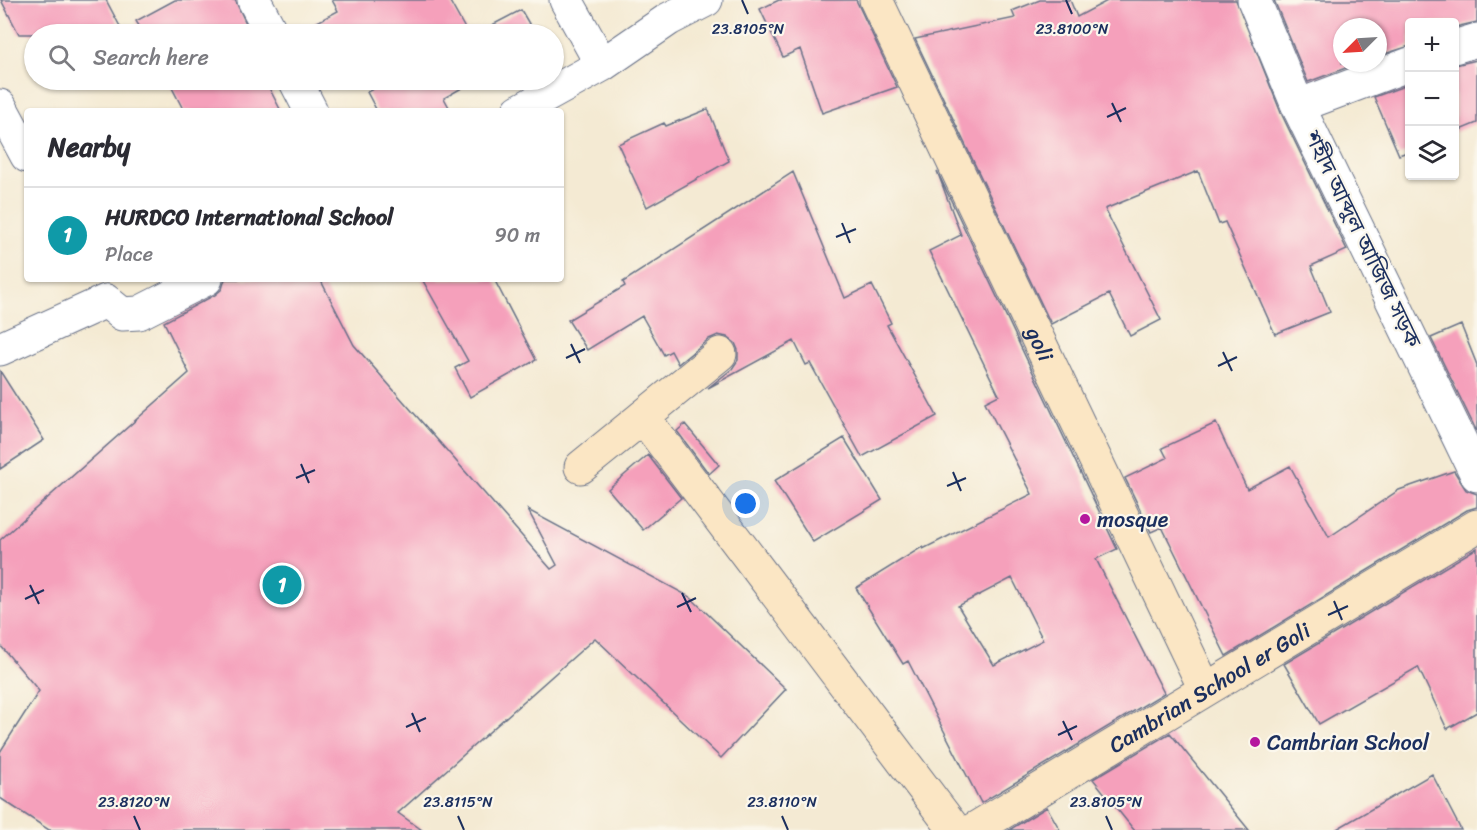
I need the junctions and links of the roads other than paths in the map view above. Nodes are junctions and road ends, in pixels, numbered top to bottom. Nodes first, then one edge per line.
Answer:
1 (254, 0) edge
2 (566, 0) edge
3 (706, 0) edge
4 (876, 0) edge
5 (1254, 0) edge
6 (267, 24) edge
7 (1477, 40) edge
8 (1459, 46) edge
9 (602, 65) junction
10 (1405, 66) edge
11 (564, 86) edge
12 (300, 90) edge
13 (557, 90) edge
14 (0, 106) edge
15 (1298, 106) junction
16 (309, 108) edge
17 (524, 108) edge
18 (24, 150) edge
19 (200, 282) edge
20 (100, 290) edge
21 (0, 349) edge
22 (720, 354) dead end
23 (1477, 475) edge
24 (1477, 526) edge
25 (1205, 689) junction
26 (955, 830) edge
27 (973, 830) edge

1 - 6 street
2 - 9 street
3 - 9 street
4 - 25 street, goli
5 - 15 street, শহীদ আব্দুল আজিজ সড়ক
7 - 8 street
9 - 11 street
10 - 15 street
12 - 16 street
13 - 17 street
14 - 18 street
15 - 23 street, শহীদ আব্দুল আজিজ সড়ক
19 - 20 street
20 - 21 street
22 - 26 street
24 - 25 street, Cambrian School er Goli
25 - 27 street, Cambrian School er Goli

